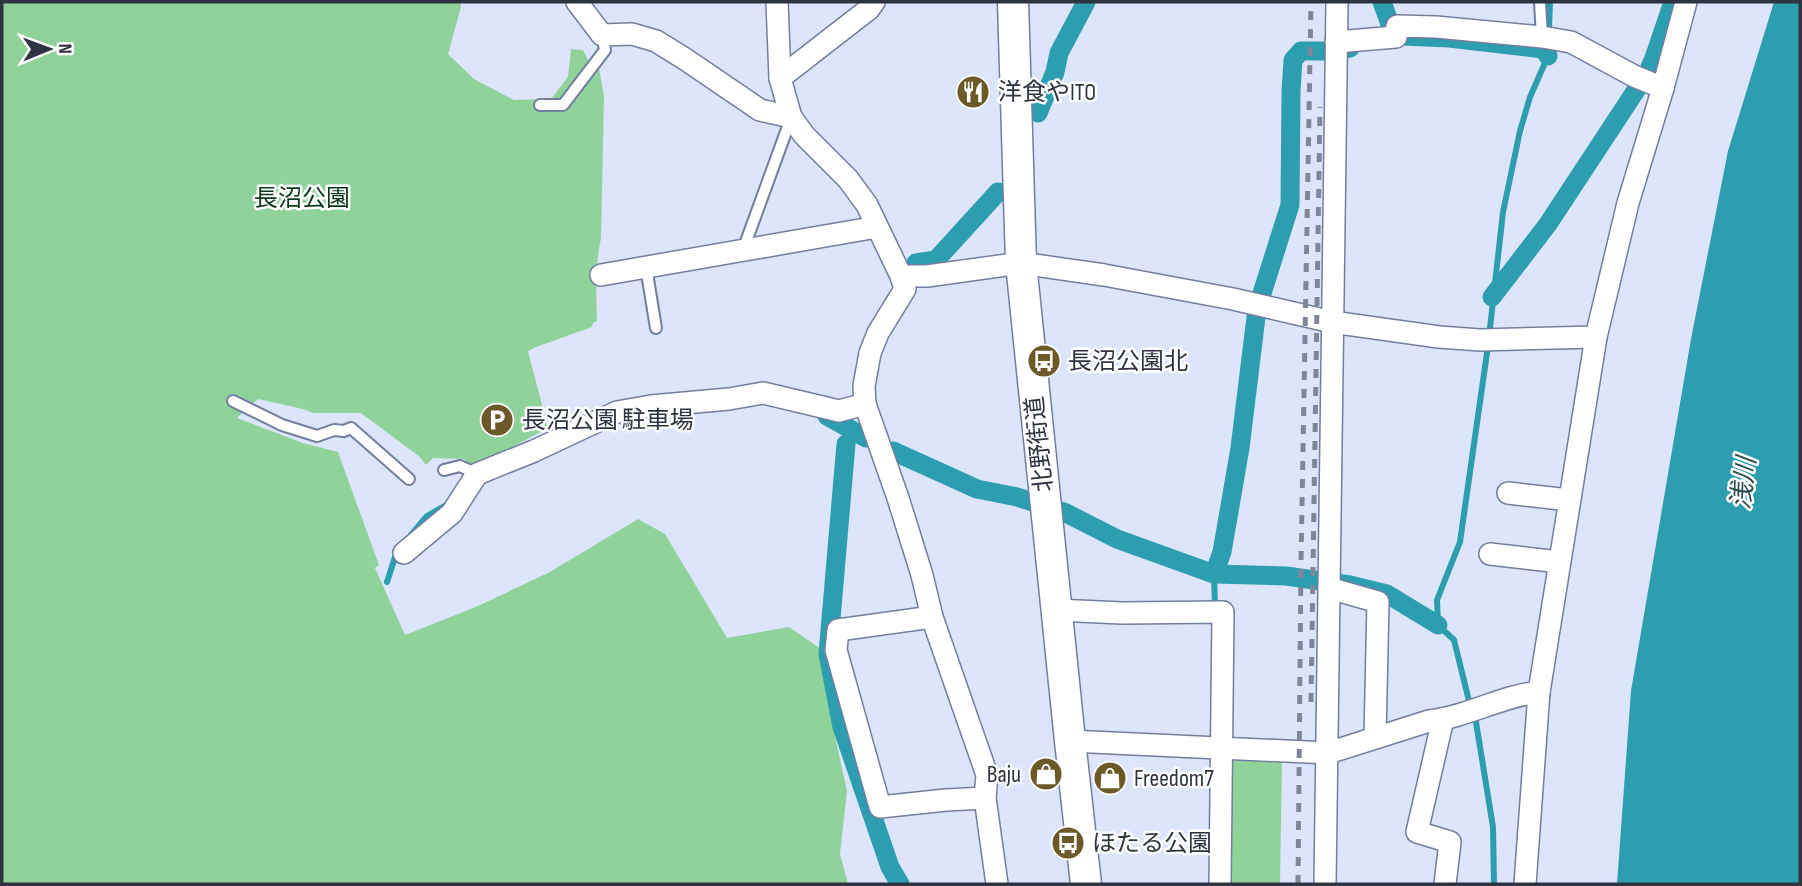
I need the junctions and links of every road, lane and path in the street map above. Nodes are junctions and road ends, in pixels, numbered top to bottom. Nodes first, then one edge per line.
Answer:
1 (577, 2) edge
2 (777, 2) edge
3 (874, 2) edge
4 (1013, 2) edge
5 (1337, 2) edge
6 (1540, 2) edge
7 (1680, 4) edge
8 (602, 35) junction
9 (1542, 37) junction
10 (1336, 42) junction
11 (780, 78) junction
12 (1663, 88) junction
13 (540, 105) dead end
14 (791, 117) junction
15 (877, 227) junction
16 (743, 250) junction
17 (1021, 263) junction
18 (646, 267) junction
19 (601, 275) dead end
20 (901, 276) junction
21 (1332, 322) junction
22 (656, 328) dead end
23 (1596, 337) junction
24 (233, 401) dead end
25 (865, 404) junction
26 (444, 470) dead end
27 (477, 474) junction
28 (409, 479) dead end
29 (1508, 493) dead end
30 (1569, 500) junction
31 (404, 553) dead end
32 (1490, 554) dead end
33 (1559, 562) junction
34 (1329, 588) junction
35 (1056, 610) junction
36 (932, 617) junction
37 (1539, 692) junction
38 (1443, 719) junction
39 (1375, 738) junction
40 (1070, 741) junction
41 (1221, 748) junction
42 (1328, 753) junction
43 (985, 798) junction
44 (997, 884) edge
45 (1086, 884) edge
46 (1220, 884) edge
47 (1325, 884) edge
48 (1445, 884) edge
49 (1525, 884) edge

1 - 8 street
2 - 11 street
3 - 11 street
4 - 17 main road, 北野街道
5 - 10 street
6 - 9 lane
7 - 12 street
8 - 13 lane
8 - 14 street
9 - 10 street
9 - 12 street
10 - 21 street
11 - 14 street
12 - 23 street
14 - 15 street
14 - 16 lane
15 - 16 street
15 - 20 street
16 - 18 street
17 - 20 street
17 - 21 street
17 - 35 main road, 北野街道
18 - 19 street
18 - 22 lane
20 - 25 street
21 - 23 street
21 - 34 street
23 - 30 street
24 - 28 lane
25 - 27 street
25 - 36 street
26 - 27 lane
27 - 31 street
29 - 30 street
30 - 33 street
32 - 33 street
33 - 37 street
34 - 39 street
34 - 42 street
35 - 40 main road, 北野街道
35 - 41 street
36 - 43 street
36 - 43 street
37 - 38 street
37 - 49 street
38 - 39 street
38 - 48 street
39 - 42 street
40 - 41 street
40 - 45 main road, 北野街道
41 - 42 street
41 - 46 street
42 - 47 street
43 - 44 street

